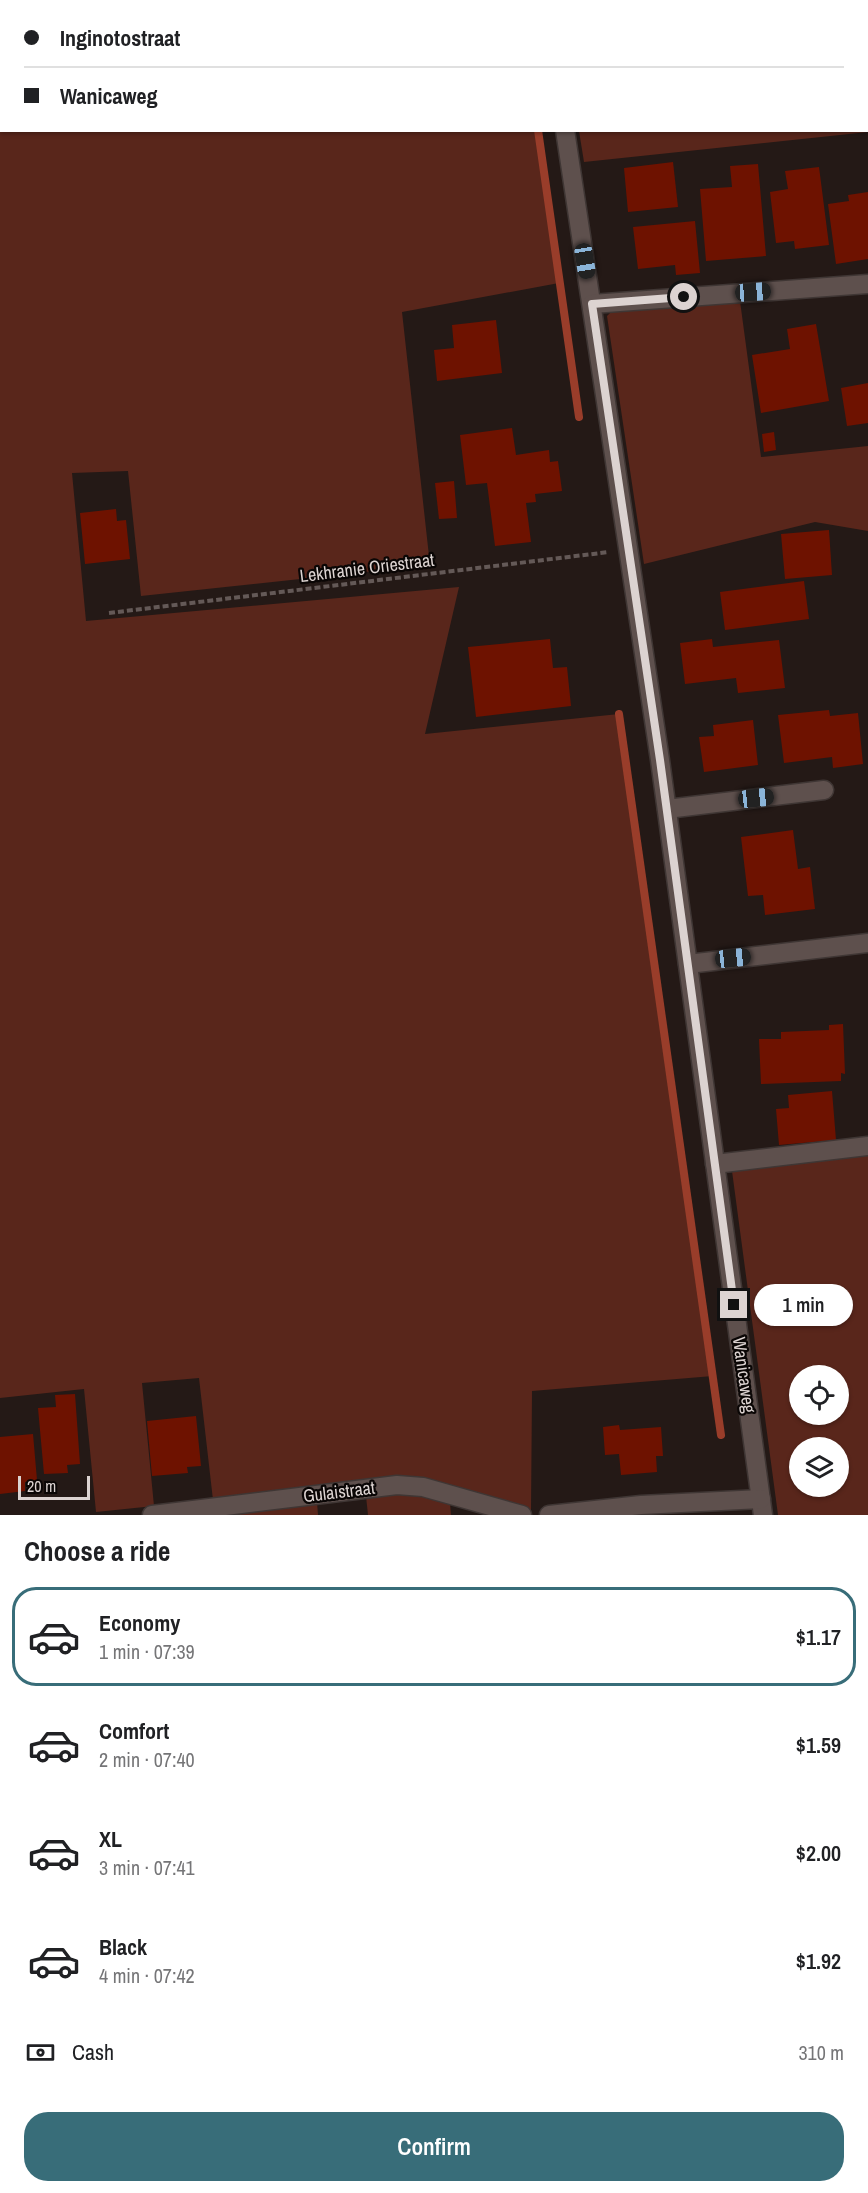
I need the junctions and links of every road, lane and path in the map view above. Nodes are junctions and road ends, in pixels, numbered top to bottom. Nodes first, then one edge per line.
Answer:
1 (565, 132) edge
2 (868, 284) edge
3 (592, 304) junction
4 (628, 550) junction
5 (110, 613) dead end
6 (824, 790) dead end
7 (667, 809) junction
8 (868, 943) edge
9 (688, 964) junction
10 (868, 1146) edge
11 (715, 1164) junction
12 (762, 1507) edge
13 (153, 1515) edge
14 (522, 1515) edge
15 (549, 1515) edge

1 - 3 street, Wanicaweg
2 - 3 street
3 - 4 street, Wanicaweg
4 - 5 path, Lekhranie Oriestraat
4 - 7 street, Wanicaweg
6 - 7 street
7 - 9 street, Wanicaweg
8 - 9 street
9 - 11 street, Wanicaweg
10 - 11 street
11 - 12 street, Wanicaweg
12 - 15 street
13 - 14 street, Gulaistraat

